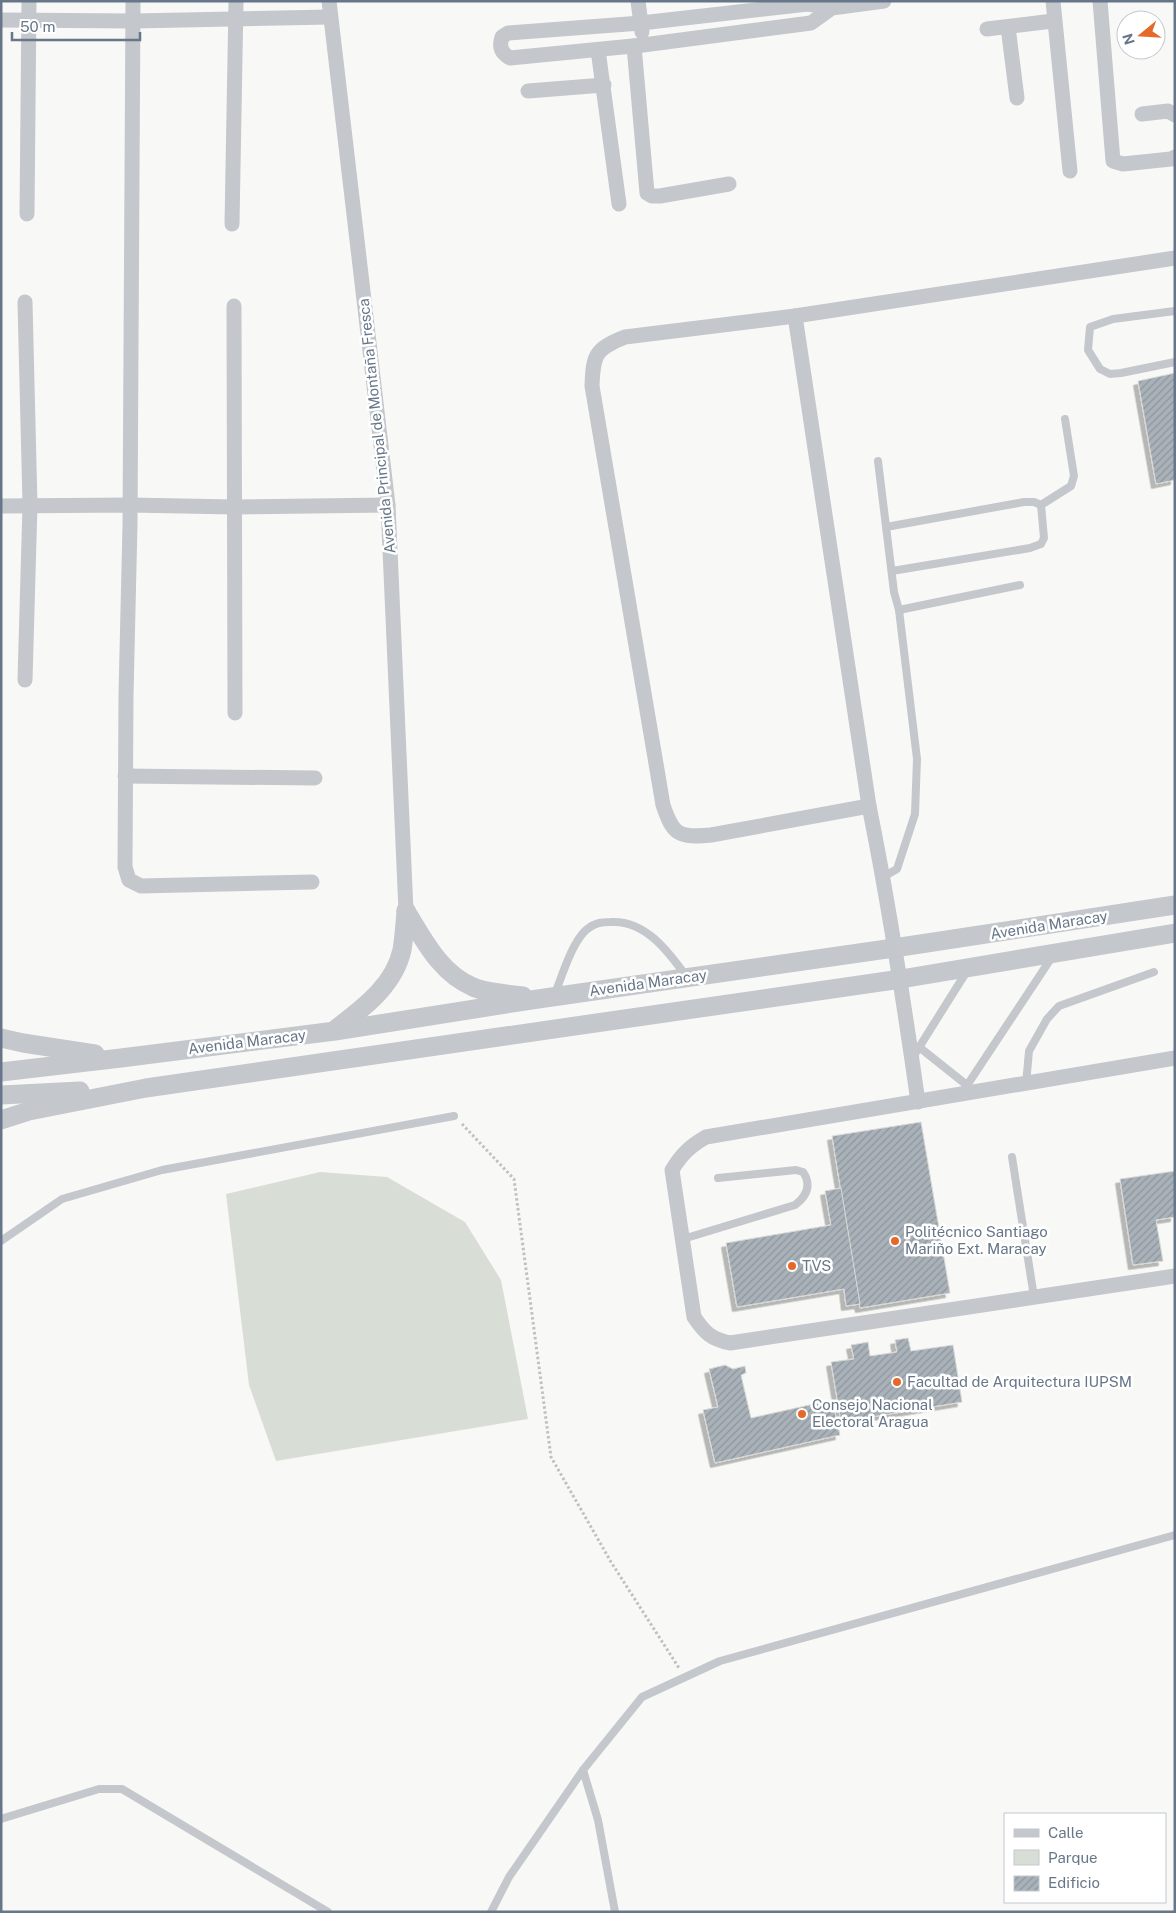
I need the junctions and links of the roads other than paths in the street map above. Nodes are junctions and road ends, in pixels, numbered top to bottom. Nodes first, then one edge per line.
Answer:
1 (29, 1) edge
2 (133, 1) edge
3 (236, 1) edge
4 (329, 1) edge
5 (638, 1) edge
6 (884, 1) edge
7 (1052, 1) edge
8 (1100, 1) edge
9 (831, 5) edge
10 (330, 17) junction
11 (1, 20) edge
12 (236, 20) junction
13 (29, 21) junction
14 (134, 21) junction
15 (1053, 21) junction
16 (641, 23) junction
17 (1008, 27) junction
18 (987, 30) dead end
19 (639, 46) junction
20 (598, 50) junction
21 (604, 85) junction
22 (528, 91) dead end
23 (1017, 98) dead end
24 (1142, 114) dead end
25 (1175, 115) edge
26 (1175, 157) edge
27 (1070, 171) dead end
28 (728, 184) dead end
29 (619, 204) dead end
30 (27, 214) dead end
31 (232, 224) dead end
32 (1175, 258) edge
33 (25, 302) dead end
34 (234, 306) dead end
35 (1175, 312) edge
36 (795, 316) junction
37 (1175, 362) edge
38 (1065, 419) dead end
39 (878, 461) dead end
40 (129, 505) junction
41 (388, 505) junction
42 (1041, 505) junction
43 (1, 506) edge
44 (30, 506) junction
45 (235, 507) junction
46 (886, 527) junction
47 (892, 571) junction
48 (1020, 585) dead end
49 (899, 610) junction
50 (26, 680) dead end
51 (235, 713) dead end
52 (124, 776) junction
53 (315, 778) dead end
54 (869, 806) junction
55 (884, 877) junction
56 (312, 882) dead end
57 (1175, 905) edge
58 (406, 912) junction
59 (1175, 933) edge
60 (894, 948) junction
61 (1054, 953) junction
62 (969, 967) junction
63 (1154, 972) dead end
64 (687, 978) junction
65 (900, 979) junction
66 (546, 998) junction
67 (335, 1030) junction
68 (1, 1038) edge
69 (915, 1053) junction
70 (121, 1058) junction
71 (1175, 1058) edge
72 (1, 1072) edge
73 (1026, 1084) junction
74 (146, 1088) junction
75 (965, 1090) junction
76 (1, 1095) edge
77 (918, 1102) junction
78 (454, 1116) road end
79 (1, 1120) edge
80 (1012, 1157) dead end
81 (718, 1178) dead end
82 (683, 1239) junction
83 (1, 1240) edge
84 (1175, 1276) edge
85 (1034, 1297) junction
86 (1175, 1535) edge
87 (583, 1770) junction
88 (1, 1819) edge
89 (328, 1912) edge
90 (492, 1912) edge
91 (615, 1912) edge

1 - 13 street
2 - 14 street
3 - 12 street
4 - 10 street, Avenida Principal de Montaña Fresca
5 - 16 street
6 - 9 street
7 - 15 street
8 - 26 street
9 - 16 street
9 - 19 street
10 - 12 street
10 - 41 street, Avenida Principal de Montaña Fresca
11 - 13 street
12 - 14 street
12 - 31 street
13 - 14 street
13 - 30 street
14 - 40 street
15 - 17 street
15 - 27 street
16 - 19 street
16 - 20 street
17 - 18 street
17 - 23 street
19 - 20 street
19 - 28 street
20 - 21 street
21 - 22 street
21 - 29 street
24 - 25 street
32 - 36 street
33 - 44 street
34 - 45 street
35 - 37 lane
36 - 54 street
36 - 54 street
38 - 42 lane
39 - 46 lane
40 - 44 street
40 - 45 street
40 - 52 street
41 - 45 street
41 - 58 street, Avenida Principal de Montaña Fresca
42 - 46 lane
42 - 47 lane
43 - 44 street
44 - 50 street
45 - 51 street
46 - 47 lane
47 - 49 lane
48 - 49 lane
49 - 55 lane
52 - 53 street
52 - 56 street
54 - 55 street
55 - 60 street
57 - 60 street, Avenida Maracay
58 - 66 street
58 - 67 street
59 - 61 street, Avenida Maracay
60 - 64 street, Avenida Maracay
60 - 65 street
61 - 62 street, Avenida Maracay
61 - 75 lane
62 - 65 street, Avenida Maracay
62 - 69 lane
63 - 73 lane
64 - 66 street, Avenida Maracay
64 - 66 lane
65 - 69 street
65 - 74 street, Avenida Maracay
66 - 67 street, Avenida Maracay
67 - 70 street, Avenida Maracay
68 - 70 street
69 - 75 lane
69 - 77 street
70 - 72 street, Avenida Maracay
71 - 73 street
73 - 75 street
74 - 76 street
74 - 79 street
75 - 77 street
77 - 82 street
78 - 83 lane
80 - 85 lane
81 - 82 lane
82 - 85 street
84 - 85 street
86 - 87 lane
87 - 90 lane
87 - 91 lane
88 - 89 lane

